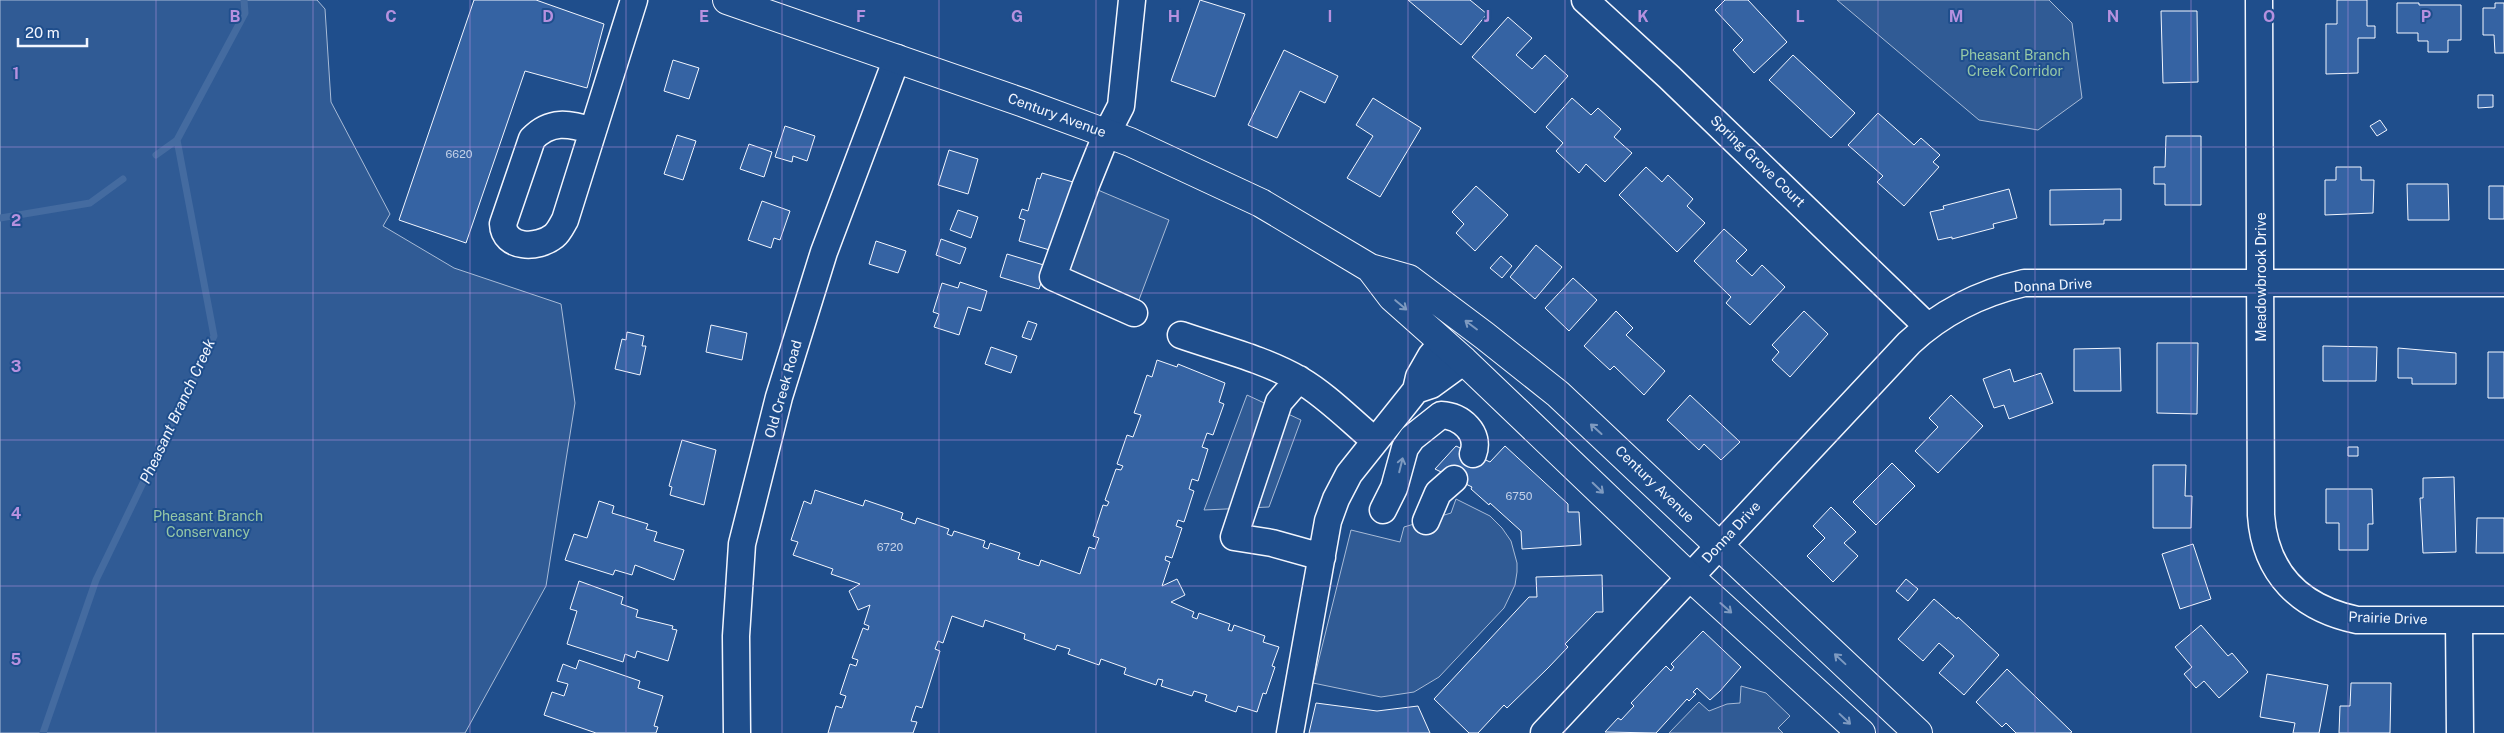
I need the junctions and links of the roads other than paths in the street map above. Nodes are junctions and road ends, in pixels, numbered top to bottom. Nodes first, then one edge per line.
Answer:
1 (634, 0) edge
2 (727, 0) edge
3 (1132, 0) edge
4 (1585, 0) edge
5 (2259, 0) edge
6 (897, 58) junction
7 (592, 131) junction
8 (1107, 133) junction
9 (1370, 268) junction
10 (2262, 284) junction
11 (2504, 284) edge
12 (1134, 313) dead end
13 (1927, 326) junction
14 (1181, 336) dead end
15 (1443, 342) junction
16 (1464, 361) junction
17 (1299, 379) junction
18 (1416, 390) junction
19 (1374, 440) junction
20 (1473, 454) dead end
21 (1454, 479) dead end
22 (1383, 510) dead end
23 (1426, 520) dead end
24 (1719, 545) junction
25 (2269, 554) joint
26 (1322, 557) junction
27 (1689, 576) junction
28 (2459, 620) junction
29 (2504, 620) edge
30 (738, 733) edge
31 (1290, 733) edge
32 (1544, 733) edge
33 (1861, 733) edge
34 (1918, 733) edge
35 (2460, 733) edge

1 - 7 street
2 - 6 main road, Century Avenue
3 - 8 street
4 - 13 street, Spring Grove Court
5 - 10 street, Meadowbrook Drive
6 - 8 main road, Century Avenue
6 - 30 street, Old Creek Road
7 - 7 street
8 - 9 main road, Century Avenue
8 - 12 street
9 -> 15 main road, Century Avenue
24 -> 9 main road, Century Avenue
10 - 11 street, Donna Drive
10 - 13 street, Donna Drive
10 - 25 street, Meadowbrook Drive
13 - 24 street, Donna Drive
14 - 17 street
15 - 16 main road, Century Avenue
15 - 18 street
16 - 18 street
16 -> 27 main road, Century Avenue
17 - 19 street
17 - 26 street
18 - 19 street
19 - 26 street
22 -> 20 street
21 - 23 street
24 - 27 street, Donna Drive
34 -> 24 main road, Century Avenue
25 - 28 street, Prairie Drive
26 - 31 street
27 - 32 street, Donna Drive
27 -> 33 main road, Century Avenue
28 - 29 street, Prairie Drive
28 - 35 street

